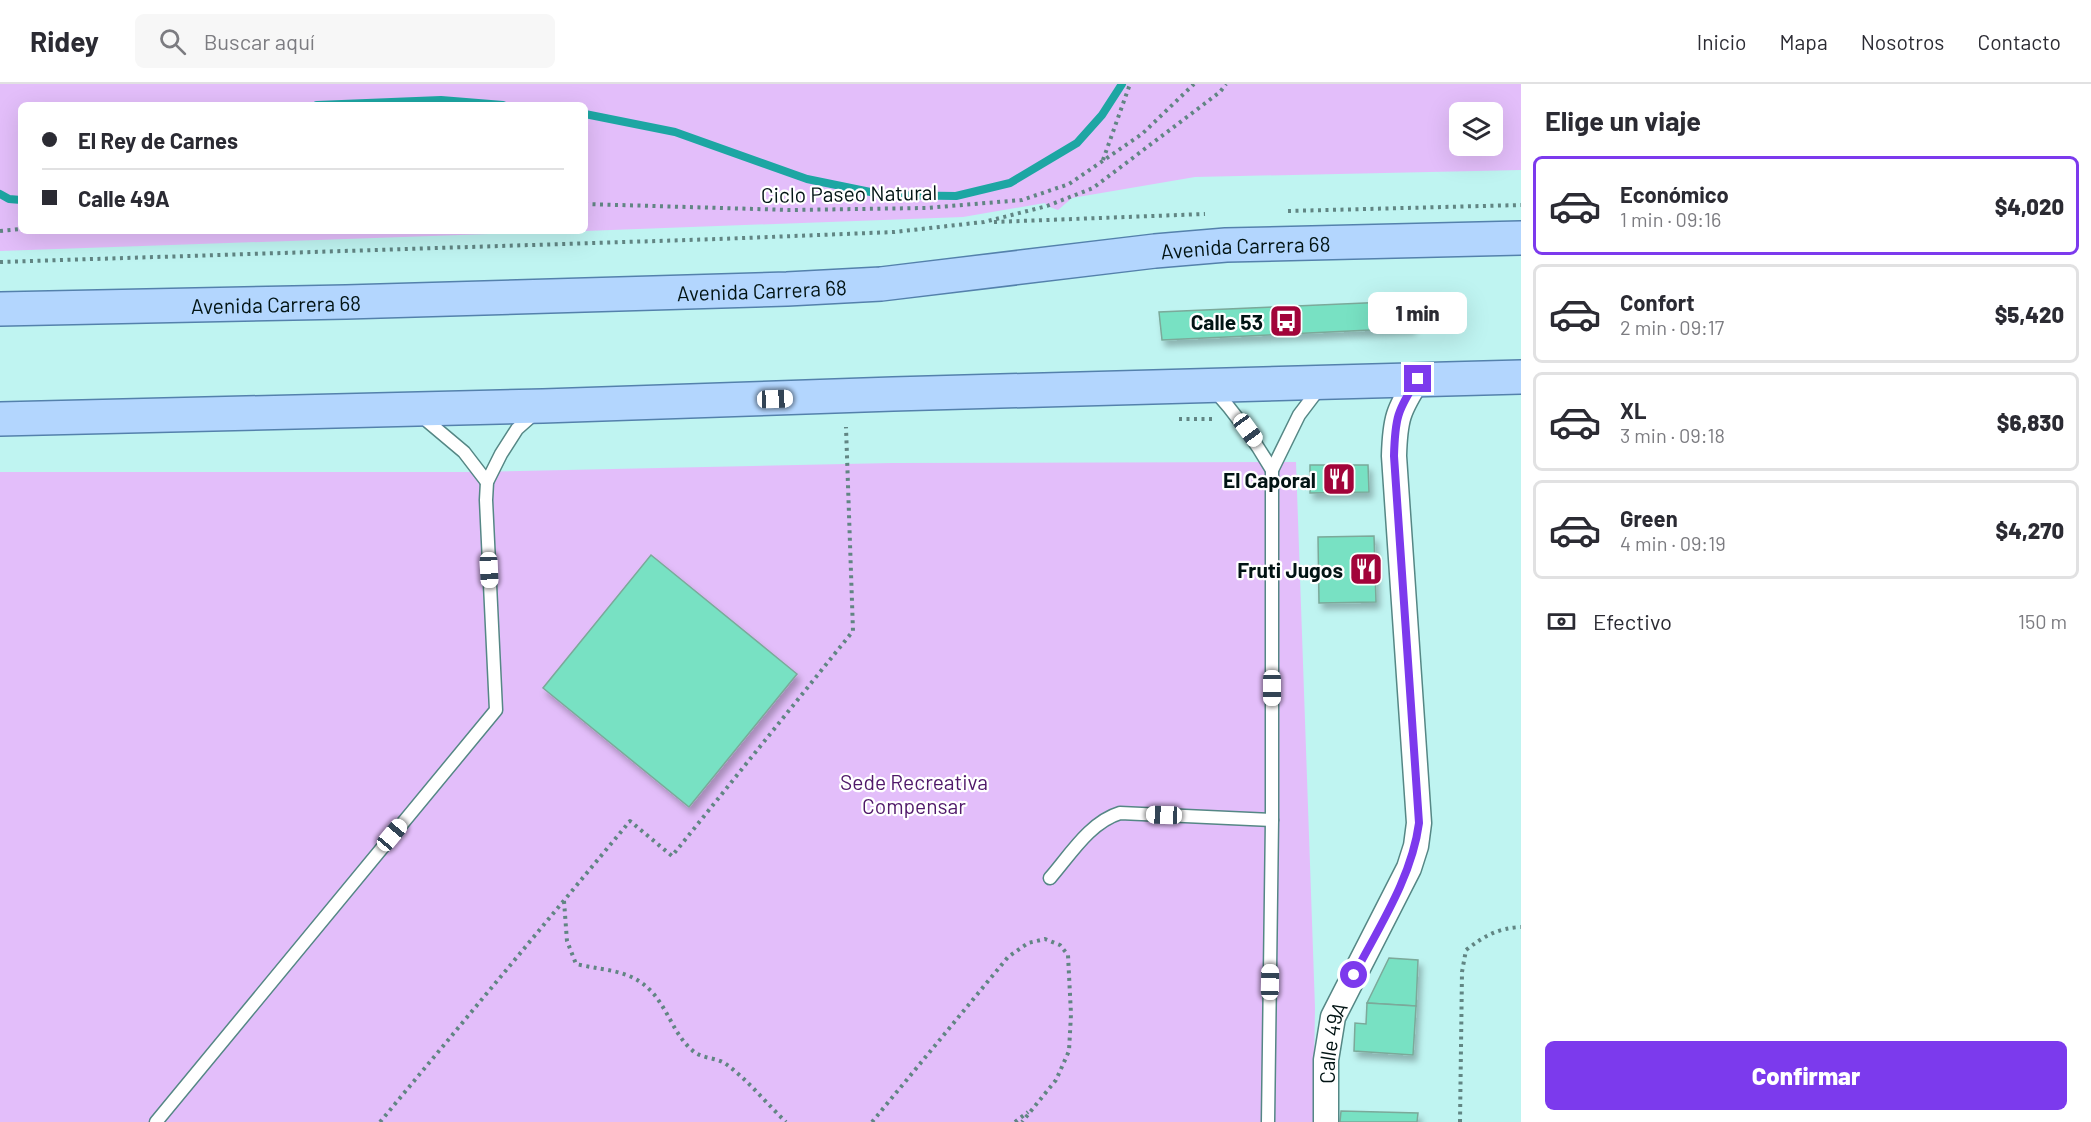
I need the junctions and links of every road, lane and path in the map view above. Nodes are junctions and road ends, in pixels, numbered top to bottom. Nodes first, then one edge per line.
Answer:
1 (1130, 84) edge
2 (1194, 84) edge
3 (1226, 84) edge
4 (1103, 161) junction
5 (588, 204) edge
6 (18, 229) edge
7 (0, 231) edge
8 (1521, 238) edge
9 (0, 262) edge
10 (0, 309) edge
11 (1521, 377) edge
12 (1418, 379) junction
13 (1323, 382) junction
14 (1211, 387) junction
15 (543, 406) junction
16 (413, 409) junction
17 (0, 419) edge
18 (846, 427) dead end
19 (1272, 470) junction
20 (487, 482) junction
21 (1272, 820) junction
22 (1050, 878) dead end
23 (564, 901) junction
24 (1521, 927) edge
25 (1035, 1106) junction
26 (156, 1122) edge
27 (380, 1122) edge
28 (786, 1122) edge
29 (872, 1122) edge
30 (1015, 1122) edge
31 (1022, 1122) edge
32 (1268, 1122) edge
33 (1326, 1122) edge
34 (1460, 1122) edge

1 - 4 path
2 - 4 path, Ciclo Paseo Natural
3 - 9 path
4 - 5 path, Ciclo Paseo Natural
6 - 7 path
8 - 10 main road, Avenida Carrera 68
11 - 12 main road
12 - 13 main road
12 - 33 street, Calle 49A
13 - 14 main road
13 - 19 lane
14 - 15 main road
14 - 19 lane
15 - 16 main road
15 - 20 lane
16 - 17 main road
16 - 20 lane
18 - 23 path
19 - 21 lane
20 - 26 lane
21 - 22 lane
21 - 32 lane
23 - 27 path
23 - 28 path
24 - 34 path
25 - 29 path
25 - 30 path
25 - 31 path

